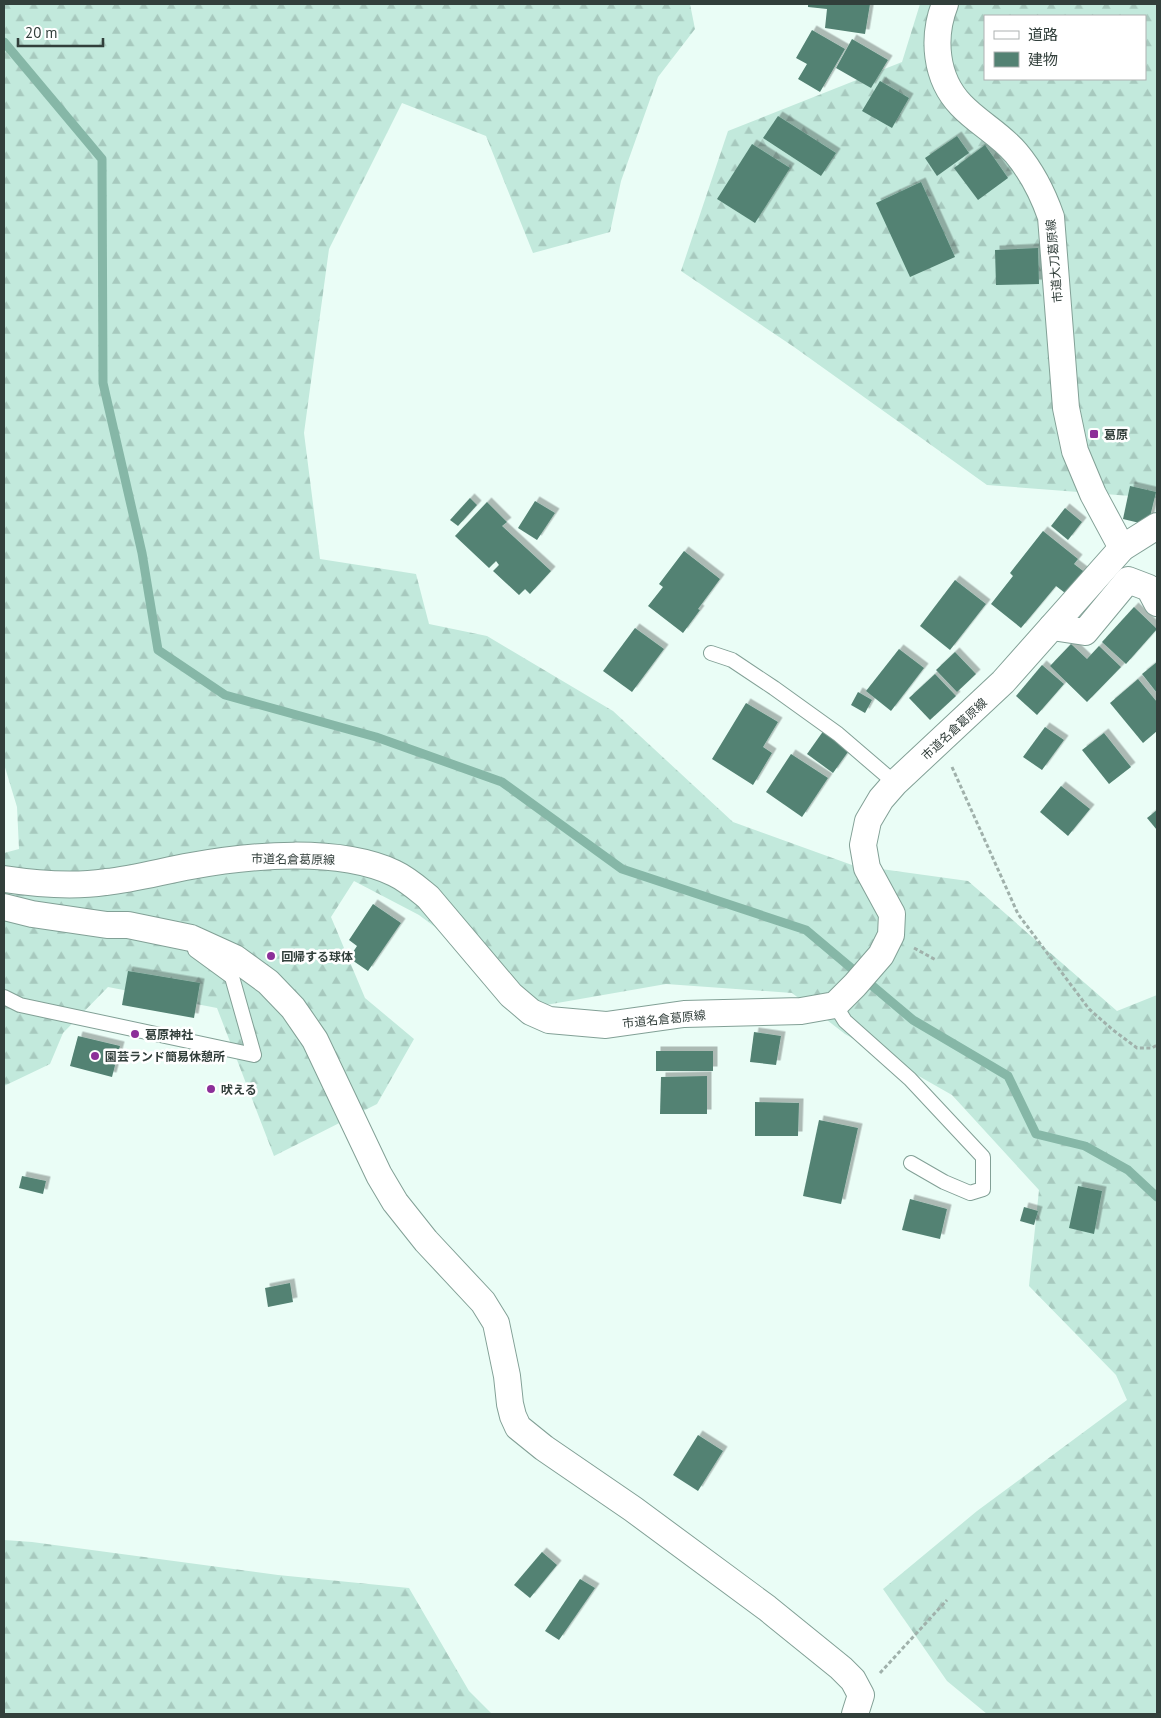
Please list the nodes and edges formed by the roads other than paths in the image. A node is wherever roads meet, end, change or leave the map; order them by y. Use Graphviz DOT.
graph roads {
  1 [pos="945,4"];
  2 [pos="1157,526"];
  3 [pos="1122,548"];
  4 [pos="1157,603"];
  5 [pos="1052,627"];
  6 [pos="711,653"];
  7 [pos="895,783"];
  8 [pos="4,879"];
  9 [pos="4,907"];
  10 [pos="172,934"];
  11 [pos="4,998"];
  12 [pos="835,1005"];
  13 [pos="911,1163"];
  14 [pos="858,1705"];
  1 -- 3 [label="street, 市道大刀葛原線"];
  2 -- 3 [label="street, 市道名倉葛原線"];
  3 -- 5 [label="street, 市道名倉葛原線"];
  4 -- 5 [label="street"];
  5 -- 7 [label="street, 市道名倉葛原線"];
  6 -- 7 [label="lane"];
  7 -- 12 [label="street, 市道名倉葛原線"];
  8 -- 12 [label="street, 市道名倉葛原線"];
  9 -- 10 [label="street"];
  10 -- 11 [label="lane"];
  10 -- 14 [label="street"];
  12 -- 13 [label="lane"];
}
